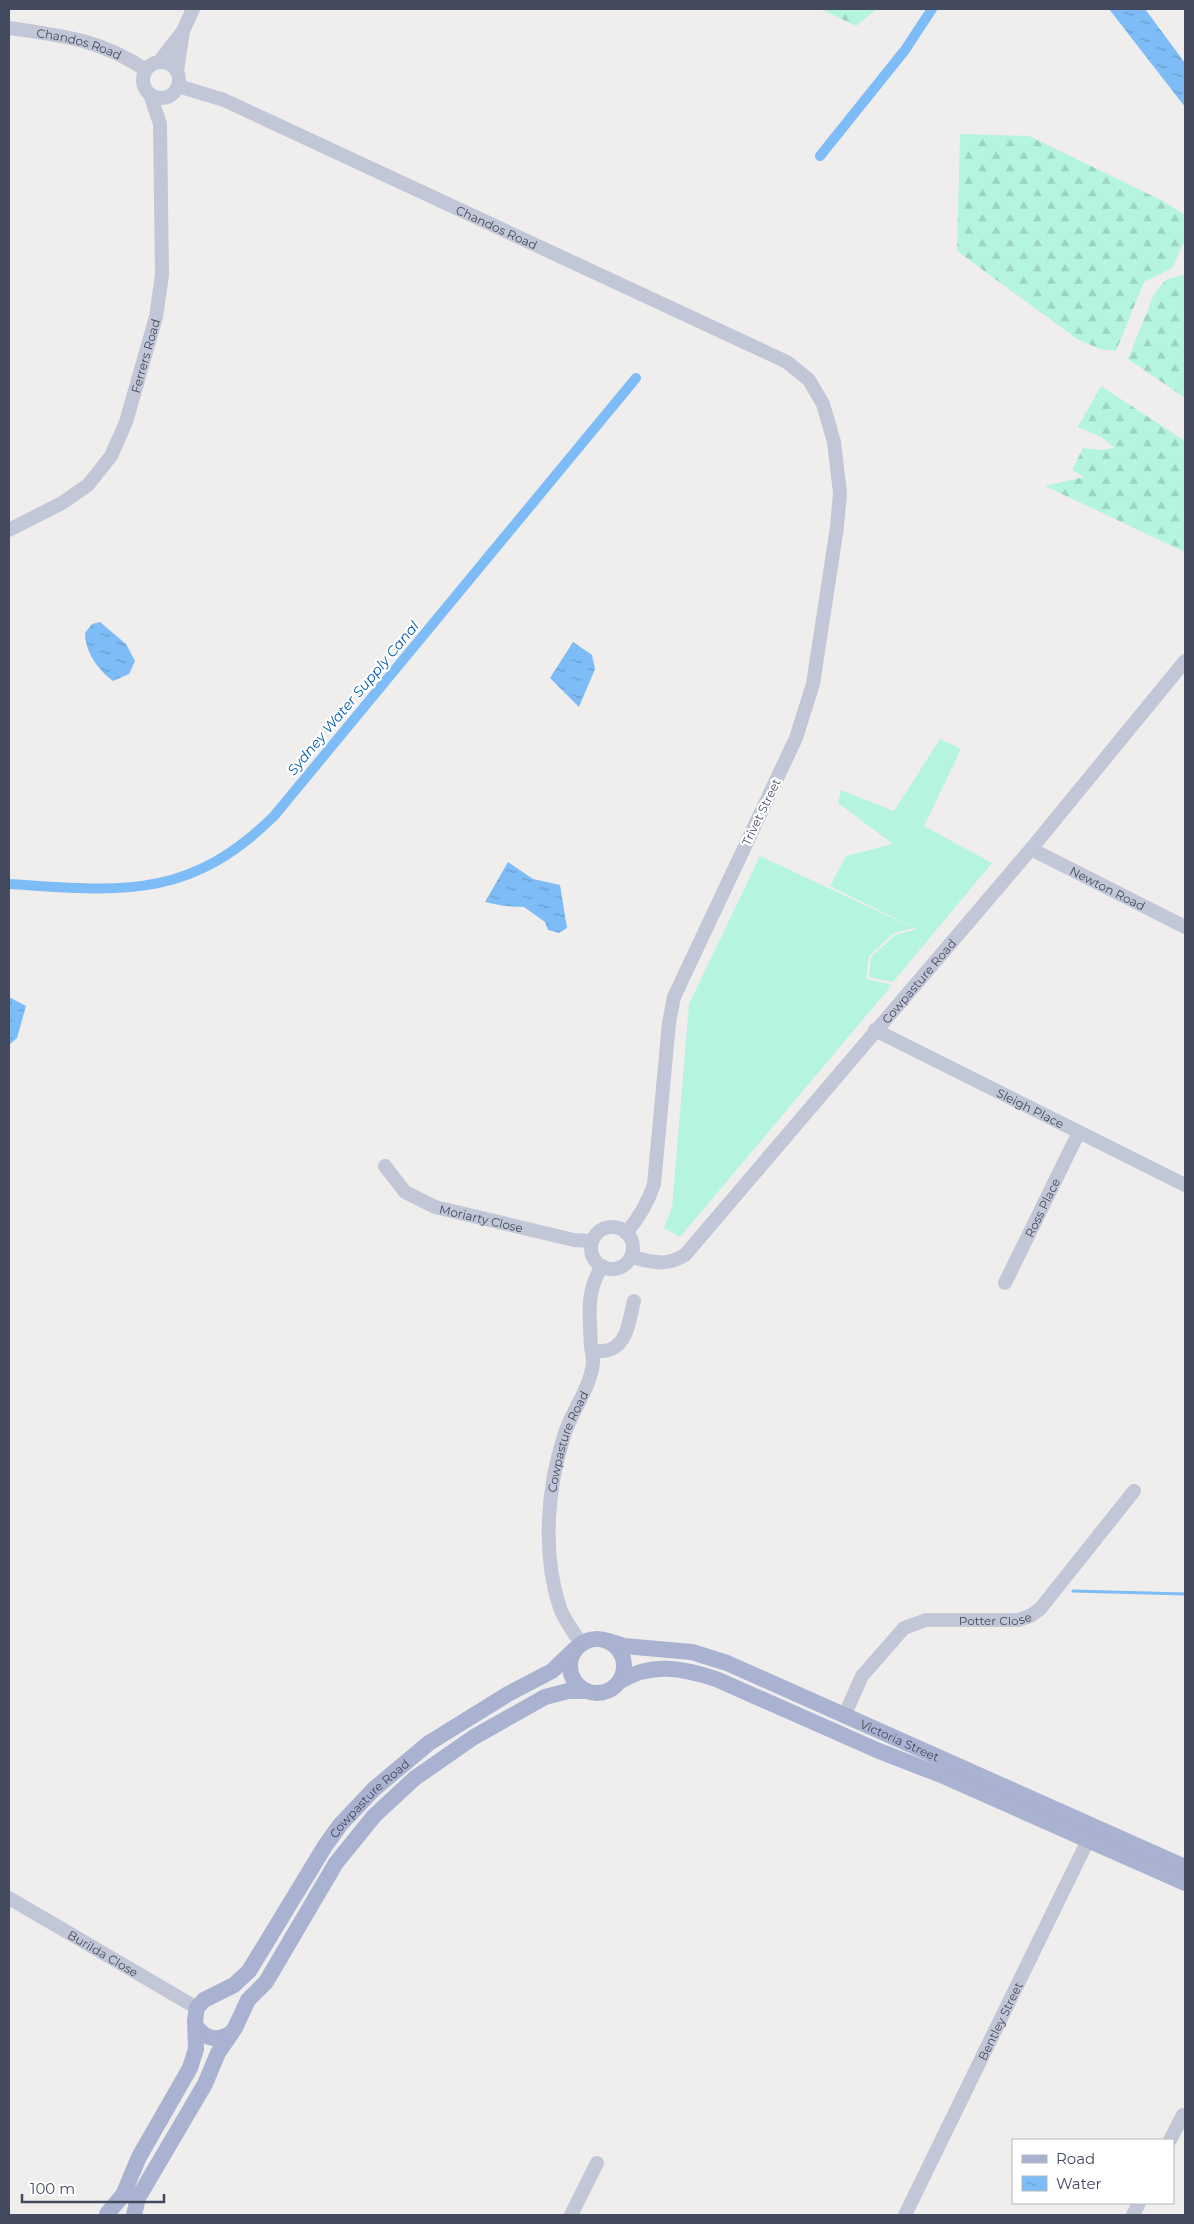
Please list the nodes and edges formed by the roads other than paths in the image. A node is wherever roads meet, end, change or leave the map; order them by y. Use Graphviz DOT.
graph roads {
  1 [pos="193,9"];
  2 [pos="9,28"];
  3 [pos="183,31"];
  4 [pos="159,62"];
  5 [pos="146,70"];
  6 [pos="177,71"];
  7 [pos="174,91"];
  8 [pos="150,94"];
  9 [pos="160,124"];
  10 [pos="809,380"];
  11 [pos="9,530"];
  12 [pos="1185,661"];
  13 [pos="1030,849"];
  14 [pos="1185,927"];
  15 [pos="875,1030"];
  16 [pos="1079,1132"];
  17 [pos="385,1166"];
  18 [pos="1185,1184"];
  19 [pos="626,1232"];
  20 [pos="592,1241"];
  21 [pos="631,1257"];
  22 [pos="602,1266"];
  23 [pos="1005,1283"];
  24 [pos="634,1301"];
  25 [pos="592,1352"];
  26 [pos="1134,1491"];
  27 [pos="608,1641"];
  28 [pos="578,1646"];
  29 [pos="620,1681"];
  30 [pos="586,1691"];
  31 [pos="845,1714"];
  32 [pos="1092,1834"];
  33 [pos="1185,1867"];
  34 [pos="1185,1883"];
  35 [pos="9,1898"];
  36 [pos="213,1996"];
  37 [pos="197,2008"];
  38 [pos="196,2026"];
  39 [pos="234,2027"];
  40 [pos="1183,2115"];
  41 [pos="1171,2139"];
  42 [pos="597,2163"];
  43 [pos="111,2215"];
  44 [pos="134,2215"];
  45 [pos="571,2215"];
  46 [pos="905,2215"];
  1 -- 3 [label="street"];
  2 -- 5 [label="street, Chandos Road"];
  3 -- 4 [label="street"];
  3 -- 6 [label="street"];
  4 -- 5 [label="street"];
  4 -- 6 [label="street"];
  5 -- 8 [label="street"];
  6 -- 7 [label="street"];
  7 -- 8 [label="street"];
  7 -- 9 [label="street, Ferrers Road"];
  7 -- 10 [label="street, Chandos Road"];
  8 -- 9 [label="street, Ferrers Road"];
  9 -- 11 [label="street, Ferrers Road"];
  10 -- 19 [label="street, Trivet Street"];
  12 -- 13 [label="street, Cowpasture Road"];
  13 -- 14 [label="street, Newton Road"];
  13 -- 15 [label="street, Cowpasture Road"];
  15 -- 16 [label="street, Sleigh Place"];
  15 -- 21 [label="street, Cowpasture Road"];
  16 -- 18 [label="street, Sleigh Place"];
  16 -- 23 [label="street, Ross Place"];
  17 -- 20 [label="street, Moriarty Close"];
  19 -- 20 [label="street"];
  19 -- 21 [label="street"];
  20 -- 22 [label="street"];
  21 -- 22 [label="street"];
  22 -- 25 [label="street, Cowpasture Road"];
  24 -- 25 [label="street"];
  25 -- 28 [label="street, Cowpasture Road"];
  26 -- 31 [label="street, Potter Close"];
  27 -- 28 [label="main road"];
  27 -- 29 [label="main road"];
  27 -- 31 [label="main road, Victoria Street"];
  28 -- 30 [label="main road"];
  28 -- 36 [label="main road, Cowpasture Road"];
  29 -- 30 [label="main road"];
  29 -- 32 [label="main road, Victoria Street"];
  30 -- 39 [label="main road, Cowpasture Road"];
  31 -- 32 [label="main road, Victoria Street"];
  32 -- 33 [label="main road, Victoria Street"];
  32 -- 34 [label="main road, Victoria Street"];
  32 -- 46 [label="street, Bentley Street"];
  35 -- 37 [label="street, Burilda Close"];
  36 -- 37 [label="main road, Cowpasture Road"];
  36 -- 39 [label="main road"];
  37 -- 38 [label="main road"];
  38 -- 39 [label="main road"];
  38 -- 43 [label="main road"];
  39 -- 44 [label="main road, Cowpasture Road"];
  40 -- 41 [label="street"];
  42 -- 45 [label="street"];
}
